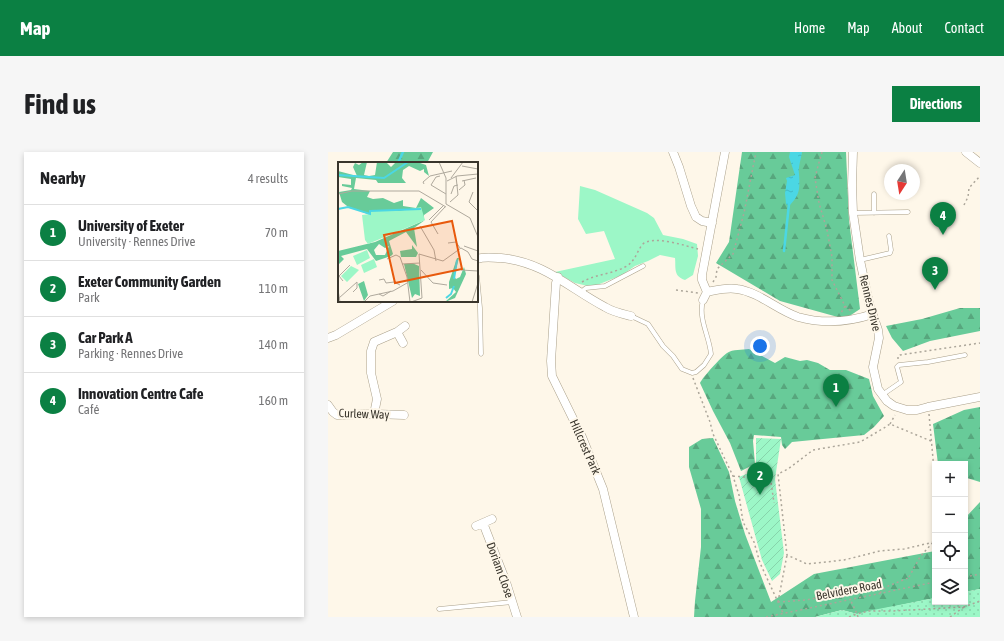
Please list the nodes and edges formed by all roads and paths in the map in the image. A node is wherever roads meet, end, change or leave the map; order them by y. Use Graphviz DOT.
graph roads {
  1 [pos="672,152"];
  2 [pos="725,152"];
  3 [pos="756,152"];
  4 [pos="822,152"];
  5 [pos="853,152"];
  6 [pos="966,152"];
  7 [pos="980,163"];
  8 [pos="980,176"];
  9 [pos="874,194"];
  10 [pos="964,205"];
  11 [pos="908,212"];
  12 [pos="853,213"];
  13 [pos="874,213"];
  14 [pos="712,223"];
  15 [pos="889,236"];
  16 [pos="706,251"];
  17 [pos="478,259"];
  18 [pos="860,260"];
  19 [pos="643,266"];
  20 [pos="558,277"];
  21 [pos="478,287"];
  22 [pos="578,290"];
  23 [pos="676,290"];
  24 [pos="706,294"];
  25 [pos="391,302"];
  26 [pos="873,314"];
  27 [pos="631,316"];
  28 [pos="839,321"];
  29 [pos="406,326"];
  30 [pos="397,332"];
  31 [pos="332,337"];
  32 [pos="403,343"];
  33 [pos="980,343"];
  34 [pos="481,354"];
  35 [pos="965,355"];
  36 [pos="898,365"];
  37 [pos="692,373"];
  38 [pos="882,395"];
  39 [pos="980,397"];
  40 [pos="328,405"];
  41 [pos="928,407"];
  42 [pos="900,409"];
  43 [pos="374,414"];
  44 [pos="404,415"];
  45 [pos="890,424"];
  46 [pos="931,441"];
  47 [pos="933,461"];
  48 [pos="732,476"];
  49 [pos="774,503"];
  50 [pos="492,520"];
  51 [pos="932,542"];
  52 [pos="932,544"];
  53 [pos="786,555"];
  54 [pos="980,574"];
  55 [pos="968,576"];
  56 [pos="932,583"];
  57 [pos="880,593"];
  58 [pos="850,599"];
  59 [pos="846,600"];
  60 [pos="980,601"];
  61 [pos="512,602"];
  62 [pos="778,602"];
  63 [pos="964,607"];
  64 [pos="439,609"];
  65 [pos="783,613"];
  66 [pos="858,616"];
  67 [pos="517,617"];
  68 [pos="634,617"];
  69 [pos="766,617"];
  70 [pos="849,617"];
  71 [pos="950,617"];
  1 -- 14 [label="street"];
  2 -- 14 [label="street"];
  3 -- 24 [label="path"];
  4 -- 28 [label="path"];
  5 -- 12 [label="street, Rennes Drive"];
  6 -- 7 [label="street"];
  8 -- 10 [label="path"];
  9 -- 13 [label="lane"];
  11 -- 13 [label="lane"];
  12 -- 13 [label="lane"];
  12 -- 18 [label="street, Rennes Drive"];
  14 -- 16 [label="street"];
  15 -- 18 [label="lane"];
  16 -- 22 [label="path"];
  16 -- 24 [label="street"];
  17 -- 20 [label="street"];
  18 -- 26 [label="street, Rennes Drive"];
  19 -- 22 [label="lane"];
  20 -- 22 [label="street"];
  20 -- 68 [label="street, Hillcrest Park"];
  21 -- 34 [label="lane"];
  22 -- 27 [label="street"];
  23 -- 24 [label="path"];
  24 -- 28 [label="street"];
  24 -- 37 [label="lane"];
  25 -- 31 [label="street"];
  26 -- 28 [label="street"];
  26 -- 38 [label="street, Rennes Drive"];
  27 -- 37 [label="lane"];
  29 -- 30 [label="street"];
  30 -- 32 [label="street"];
  30 -- 43 [label="street"];
  33 -- 36 [label="path"];
  35 -- 36 [label="lane"];
  36 -- 38 [label="lane"];
  37 -- 48 [label="path"];
  38 -- 42 [label="street, Rennes Drive"];
  39 -- 41 [label="street"];
  40 -- 43 [label="street, Curlew Way"];
  41 -- 42 [label="street"];
  41 -- 46 [label="path"];
  42 -- 45 [label="path"];
  43 -- 44 [label="street, Curlew Way"];
  45 -- 46 [label="path"];
  45 -- 53 [label="path"];
  46 -- 47 [label="path"];
  48 -- 49 [label="path"];
  48 -- 62 [label="path"];
  50 -- 61 [label="street, Doriam Close"];
  51 -- 53 [label="path"];
  52 -- 57 [label="path"];
  53 -- 62 [label="path"];
  54 -- 55 [label="path"];
  56 -- 57 [label="path, Belvidere Road"];
  57 -- 58 [label="path, Belvidere Road"];
  58 -- 59 [label="path, Belvidere Road"];
  58 -- 66 [label="path"];
  59 -- 62 [label="path"];
  59 -- 65 [label="path, Belvidere Road"];
  60 -- 63 [label="path"];
  61 -- 64 [label="lane"];
  61 -- 67 [label="street, Doriam Close"];
  62 -- 65 [label="path"];
  63 -- 66 [label="path"];
  63 -- 71 [label="path"];
  65 -- 69 [label="path, Belvidere Road"];
  66 -- 70 [label="path"];
}
